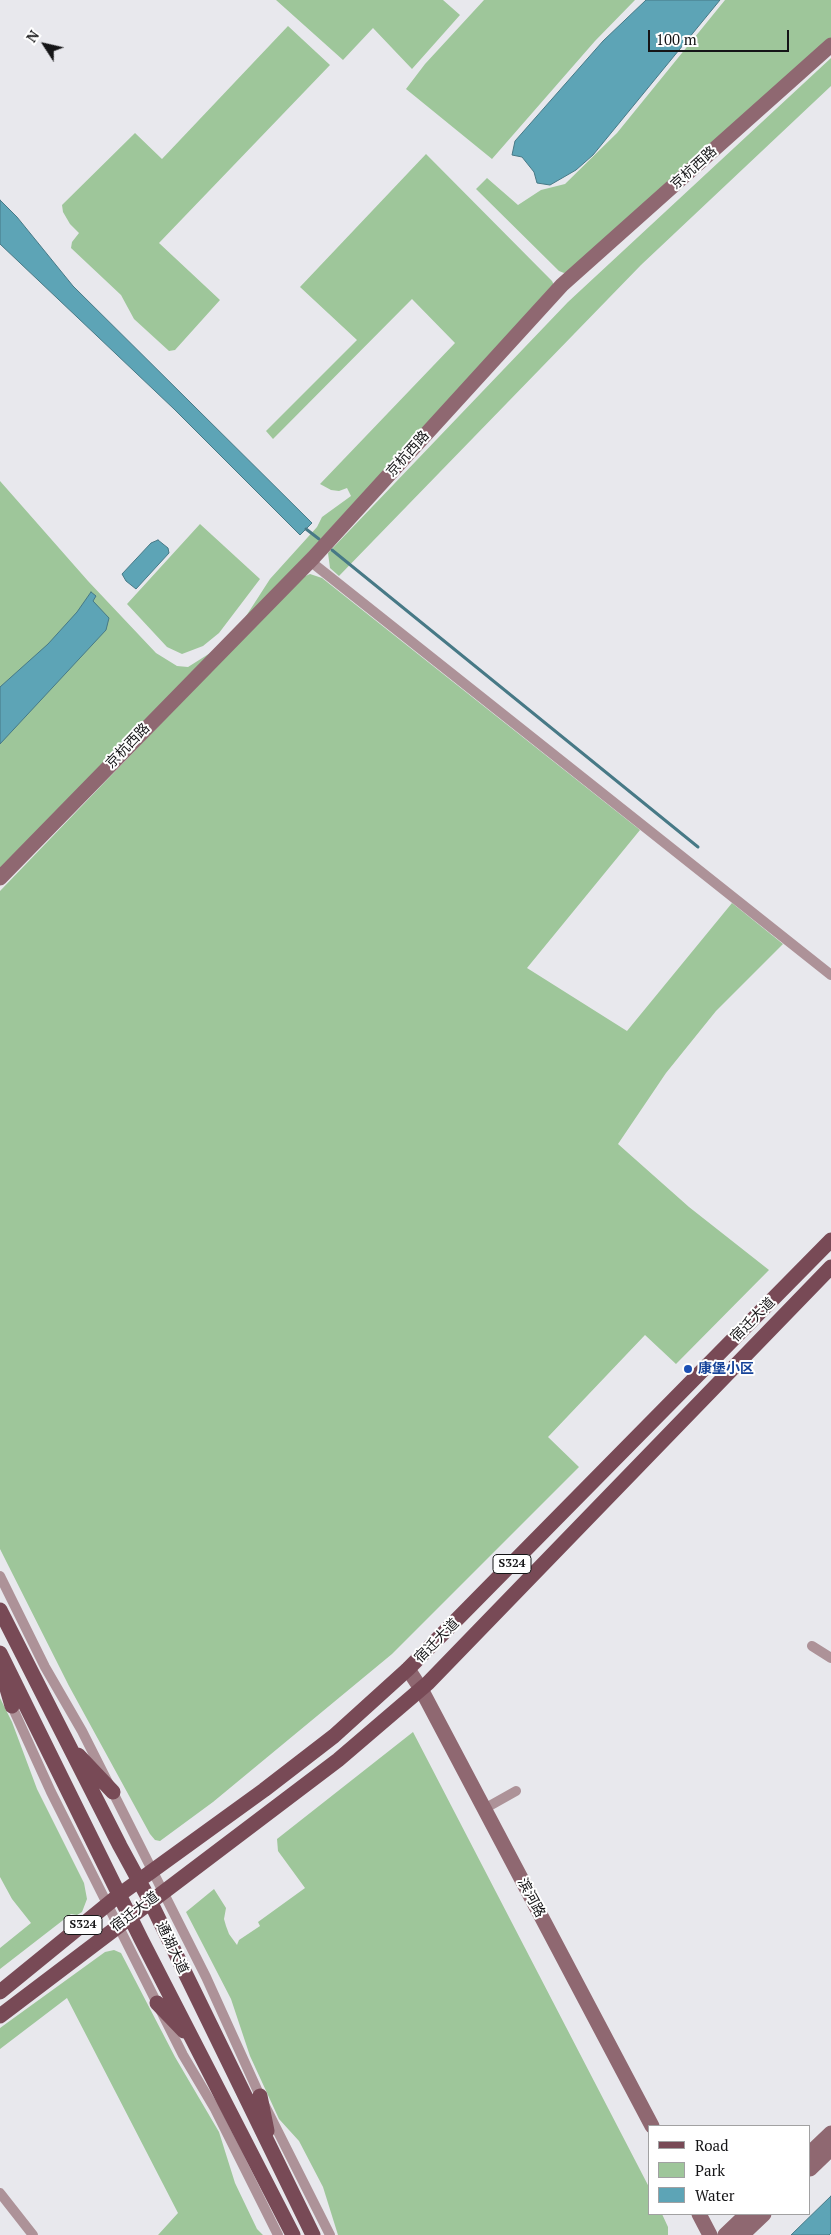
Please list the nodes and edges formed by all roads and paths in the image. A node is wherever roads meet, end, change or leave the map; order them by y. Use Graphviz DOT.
graph roads {
  1 [pos="831,45"];
  2 [pos="310,561"];
  3 [pos="0,878"];
  4 [pos="831,974"];
  5 [pos="831,1240"];
  6 [pos="831,1267"];
  7 [pos="0,1576"];
  8 [pos="0,1610"];
  9 [pos="812,1646"];
  10 [pos="0,1653"];
  11 [pos="831,1658"];
  12 [pos="0,1659"];
  13 [pos="408,1669"];
  14 [pos="0,1680"];
  15 [pos="421,1689"];
  16 [pos="12,1706"];
  17 [pos="70,1748"];
  18 [pos="516,1791"];
  19 [pos="113,1792"];
  20 [pos="484,1809"];
  21 [pos="105,1816"];
  22 [pos="86,1826"];
  23 [pos="152,1871"];
  24 [pos="139,1880"];
  25 [pos="163,1891"];
  26 [pos="114,1900"];
  27 [pos="150,1900"];
  28 [pos="124,1920"];
  29 [pos="186,1976"];
  30 [pos="164,1984"];
  31 [pos="0,1992"];
  32 [pos="158,2003"];
  33 [pos="0,2016"];
  34 [pos="194,2041"];
  35 [pos="260,2096"];
  36 [pos="651,2125"];
  37 [pos="831,2133"];
  38 [pos="831,2149"];
  39 [pos="270,2150"];
  40 [pos="811,2152"];
  41 [pos="811,2169"];
  42 [pos="0,2193"];
  43 [pos="700,2215"];
  44 [pos="746,2215"];
  45 [pos="763,2215"];
  46 [pos="33,2235"];
  47 [pos="278,2235"];
  48 [pos="294,2235"];
  49 [pos="313,2235"];
  50 [pos="330,2235"];
  51 [pos="710,2235"];
  52 [pos="725,2235"];
  53 [pos="742,2235"];
  1 -- 2 [label="main road, 京杭西路"];
  2 -- 3 [label="main road, 京杭西路"];
  2 -- 4 [label="street"];
  5 -- 13 [label="main road, 宿迁大道 / S324"];
  6 -- 15 [label="main road, 宿迁大道 / S324"];
  7 -- 19 [label="street"];
  8 -- 17 [label="main road, 通湖大道"];
  9 -- 11 [label="street"];
  10 -- 22 [label="main road, 通湖大道"];
  12 -- 16 [label="main road"];
  13 -- 15 [label="main road, 滨河路"];
  13 -- 23 [label="main road, 宿迁大道 / S324"];
  14 -- 16 [label="street"];
  15 -- 20 [label="main road, 滨河路"];
  15 -- 25 [label="main road, 宿迁大道 / S324"];
  16 -- 26 [label="street"];
  17 -- 19 [label="main road"];
  17 -- 21 [label="main road, 通湖大道"];
  18 -- 20 [label="street"];
  19 -- 23 [label="street"];
  20 -- 36 [label="main road, 滨河路"];
  21 -- 22 [label="main road"];
  21 -- 24 [label="main road, 通湖大道"];
  22 -- 26 [label="main road, 通湖大道"];
  23 -- 24 [label="main road, 宿迁大道 / S324"];
  23 -- 25 [label="street"];
  24 -- 26 [label="main road, 宿迁大道 / S324"];
  24 -- 27 [label="main road, 通湖大道"];
  25 -- 27 [label="main road, 宿迁大道 / S324"];
  25 -- 35 [label="street"];
  26 -- 28 [label="main road, 通湖大道"];
  26 -- 31 [label="main road, 宿迁大道 / S324"];
  27 -- 28 [label="main road, 宿迁大道 / S324"];
  27 -- 29 [label="main road, 通湖大道"];
  28 -- 30 [label="main road, 通湖大道"];
  28 -- 32 [label="street"];
  28 -- 33 [label="main road, 宿迁大道 / S324"];
  29 -- 30 [label="main road"];
  29 -- 39 [label="main road, 通湖大道"];
  30 -- 34 [label="main road, 通湖大道"];
  32 -- 34 [label="main road"];
  32 -- 47 [label="street"];
  34 -- 48 [label="main road, 通湖大道"];
  35 -- 39 [label="main road"];
  35 -- 50 [label="street"];
  37 -- 40 [label="main road"];
  38 -- 41 [label="main road"];
  39 -- 49 [label="main road, 通湖大道"];
  42 -- 46 [label="street"];
  43 -- 51 [label="main road"];
  44 -- 52 [label="main road"];
  45 -- 53 [label="main road"];
}
